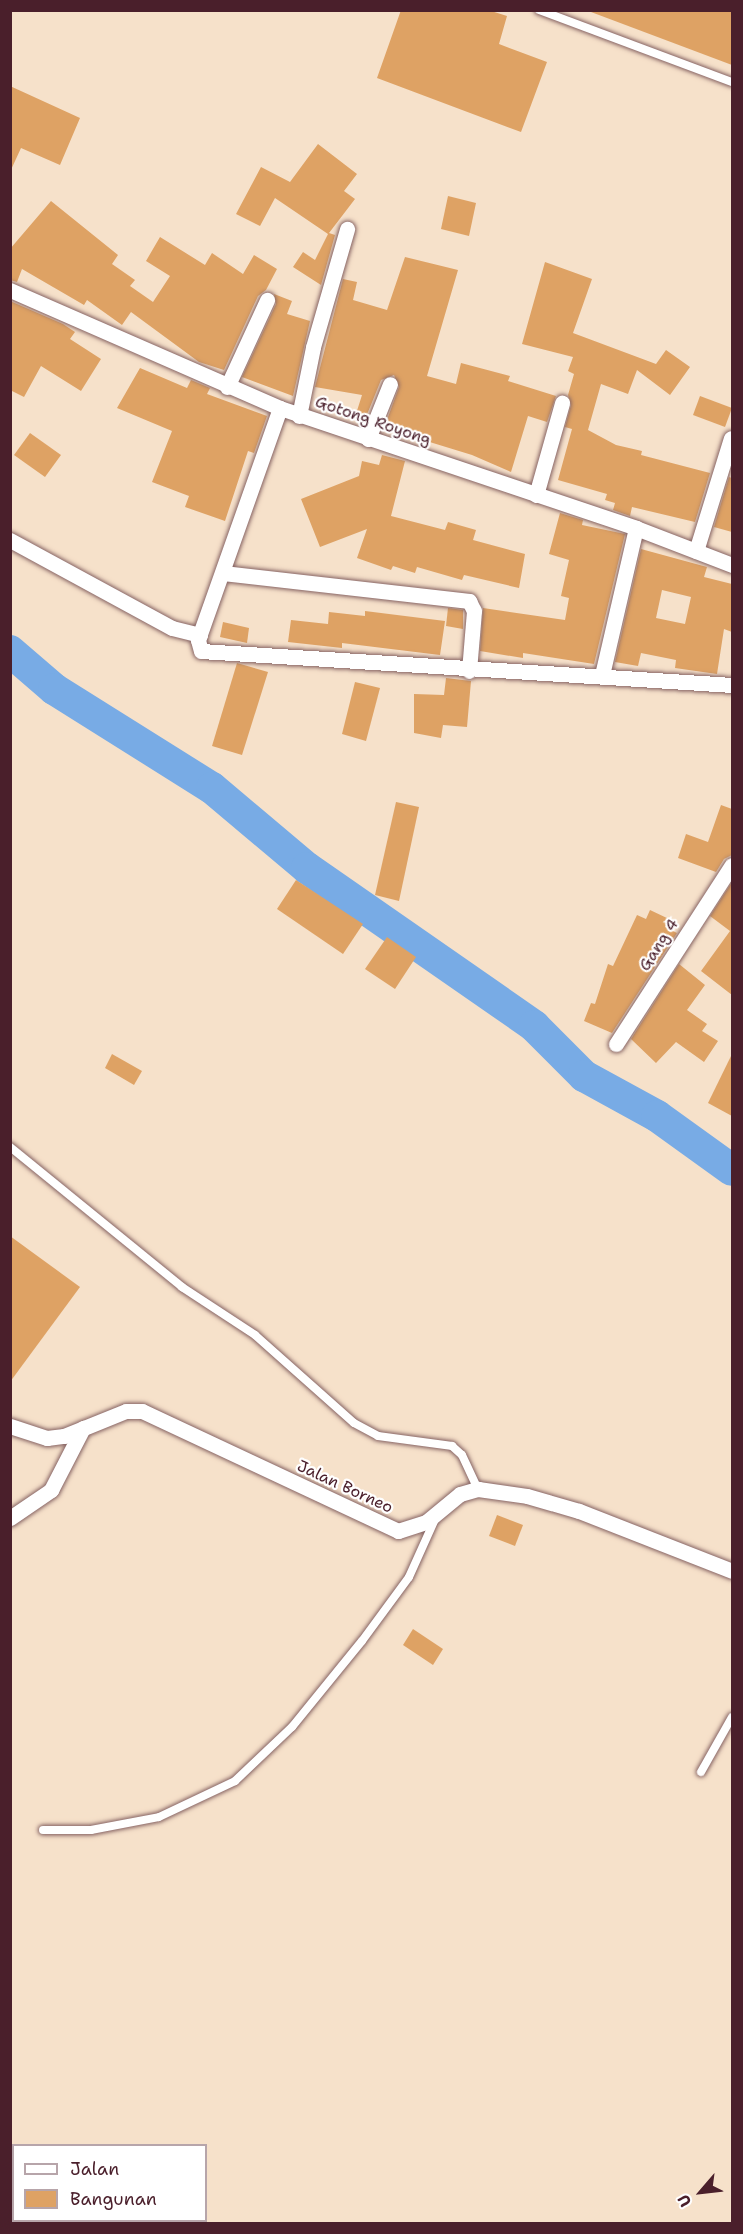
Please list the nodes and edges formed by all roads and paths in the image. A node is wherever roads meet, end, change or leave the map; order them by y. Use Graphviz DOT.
graph roads {
  1 [pos="539,10"];
  2 [pos="732,82"];
  3 [pos="347,229"];
  4 [pos="10,290"];
  5 [pos="267,300"];
  6 [pos="390,384"];
  7 [pos="227,387"];
  8 [pos="562,403"];
  9 [pos="280,408"];
  10 [pos="299,416"];
  11 [pos="731,438"];
  12 [pos="369,439"];
  13 [pos="536,495"];
  14 [pos="636,528"];
  15 [pos="10,540"];
  16 [pos="696,551"];
  17 [pos="732,565"];
  18 [pos="224,573"];
  19 [pos="200,635"];
  20 [pos="469,671"];
  21 [pos="602,675"];
  22 [pos="732,685"];
  23 [pos="732,865"];
  24 [pos="616,1044"];
  25 [pos="10,1147"];
  26 [pos="10,1426"];
  27 [pos="83,1428"];
  28 [pos="478,1489"];
  29 [pos="437,1513"];
  30 [pos="10,1518"];
  31 [pos="732,1571"];
  32 [pos="732,1717"];
  33 [pos="701,1772"];
  34 [pos="43,1830"];
  1 -- 2 [label="lane"];
  3 -- 10 [label="street"];
  4 -- 7 [label="street, Gotong Royong"];
  5 -- 7 [label="street"];
  6 -- 12 [label="street"];
  7 -- 9 [label="street, Gotong Royong"];
  8 -- 13 [label="street"];
  9 -- 10 [label="street, Gotong Royong"];
  9 -- 18 [label="street"];
  10 -- 12 [label="street, Gotong Royong"];
  11 -- 16 [label="street"];
  12 -- 13 [label="street, Gotong Royong"];
  13 -- 14 [label="street, Gotong Royong"];
  14 -- 16 [label="street, Gotong Royong"];
  14 -- 21 [label="street"];
  15 -- 19 [label="street"];
  16 -- 17 [label="street, Gotong Royong"];
  18 -- 19 [label="street"];
  18 -- 20 [label="street"];
  19 -- 20 [label="street"];
  20 -- 21 [label="street"];
  21 -- 22 [label="street"];
  23 -- 24 [label="street, Gang 4"];
  25 -- 28 [label="lane"];
  26 -- 27 [label="street, Jalan Borneo"];
  27 -- 29 [label="street, Jalan Borneo"];
  27 -- 30 [label="street"];
  28 -- 29 [label="street, Jalan Borneo"];
  28 -- 31 [label="street"];
  29 -- 34 [label="lane"];
  32 -- 33 [label="lane"];
}
